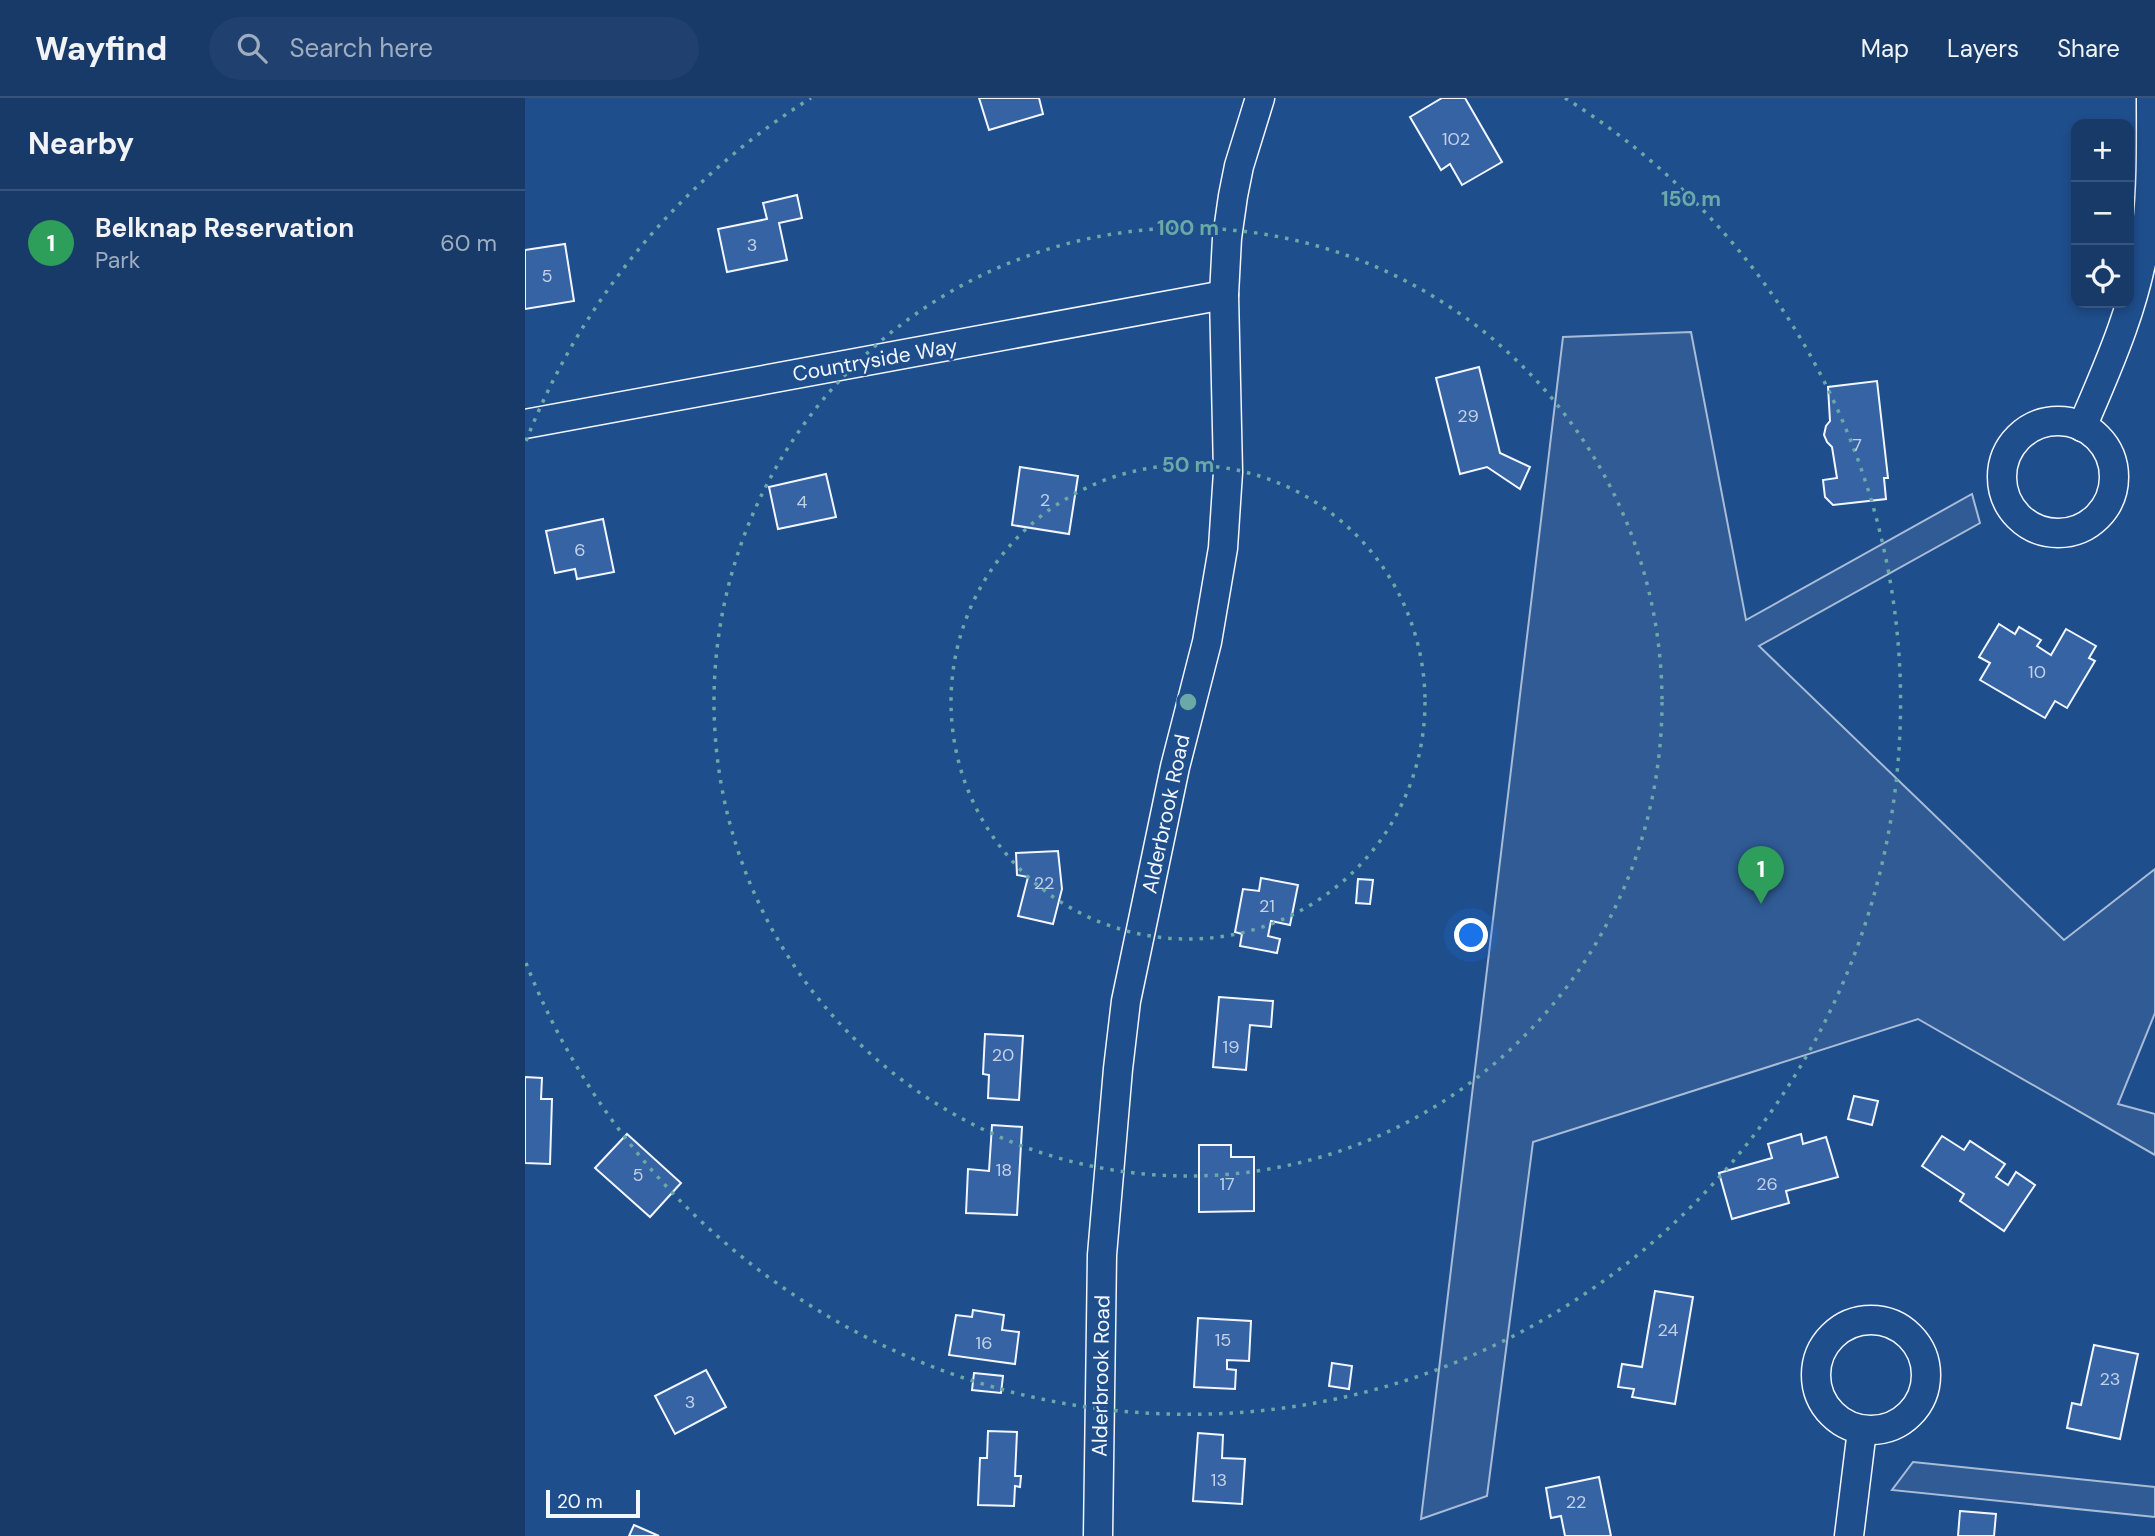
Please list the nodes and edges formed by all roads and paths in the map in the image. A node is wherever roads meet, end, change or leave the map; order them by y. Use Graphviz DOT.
graph roads {
  1 [pos="1260,98"];
  2 [pos="2151,98"];
  3 [pos="1224,295"];
  4 [pos="525,424"];
  5 [pos="2082,426"];
  6 [pos="1862,1430"];
  7 [pos="1098,1536"];
  8 [pos="1849,1536"];
  1 -- 3 [label="street, Alderbrook Road"];
  2 -- 5 [label="street"];
  3 -- 4 [label="street, Countryside Way"];
  3 -- 7 [label="street, Alderbrook Road"];
  6 -- 8 [label="street"];
}
